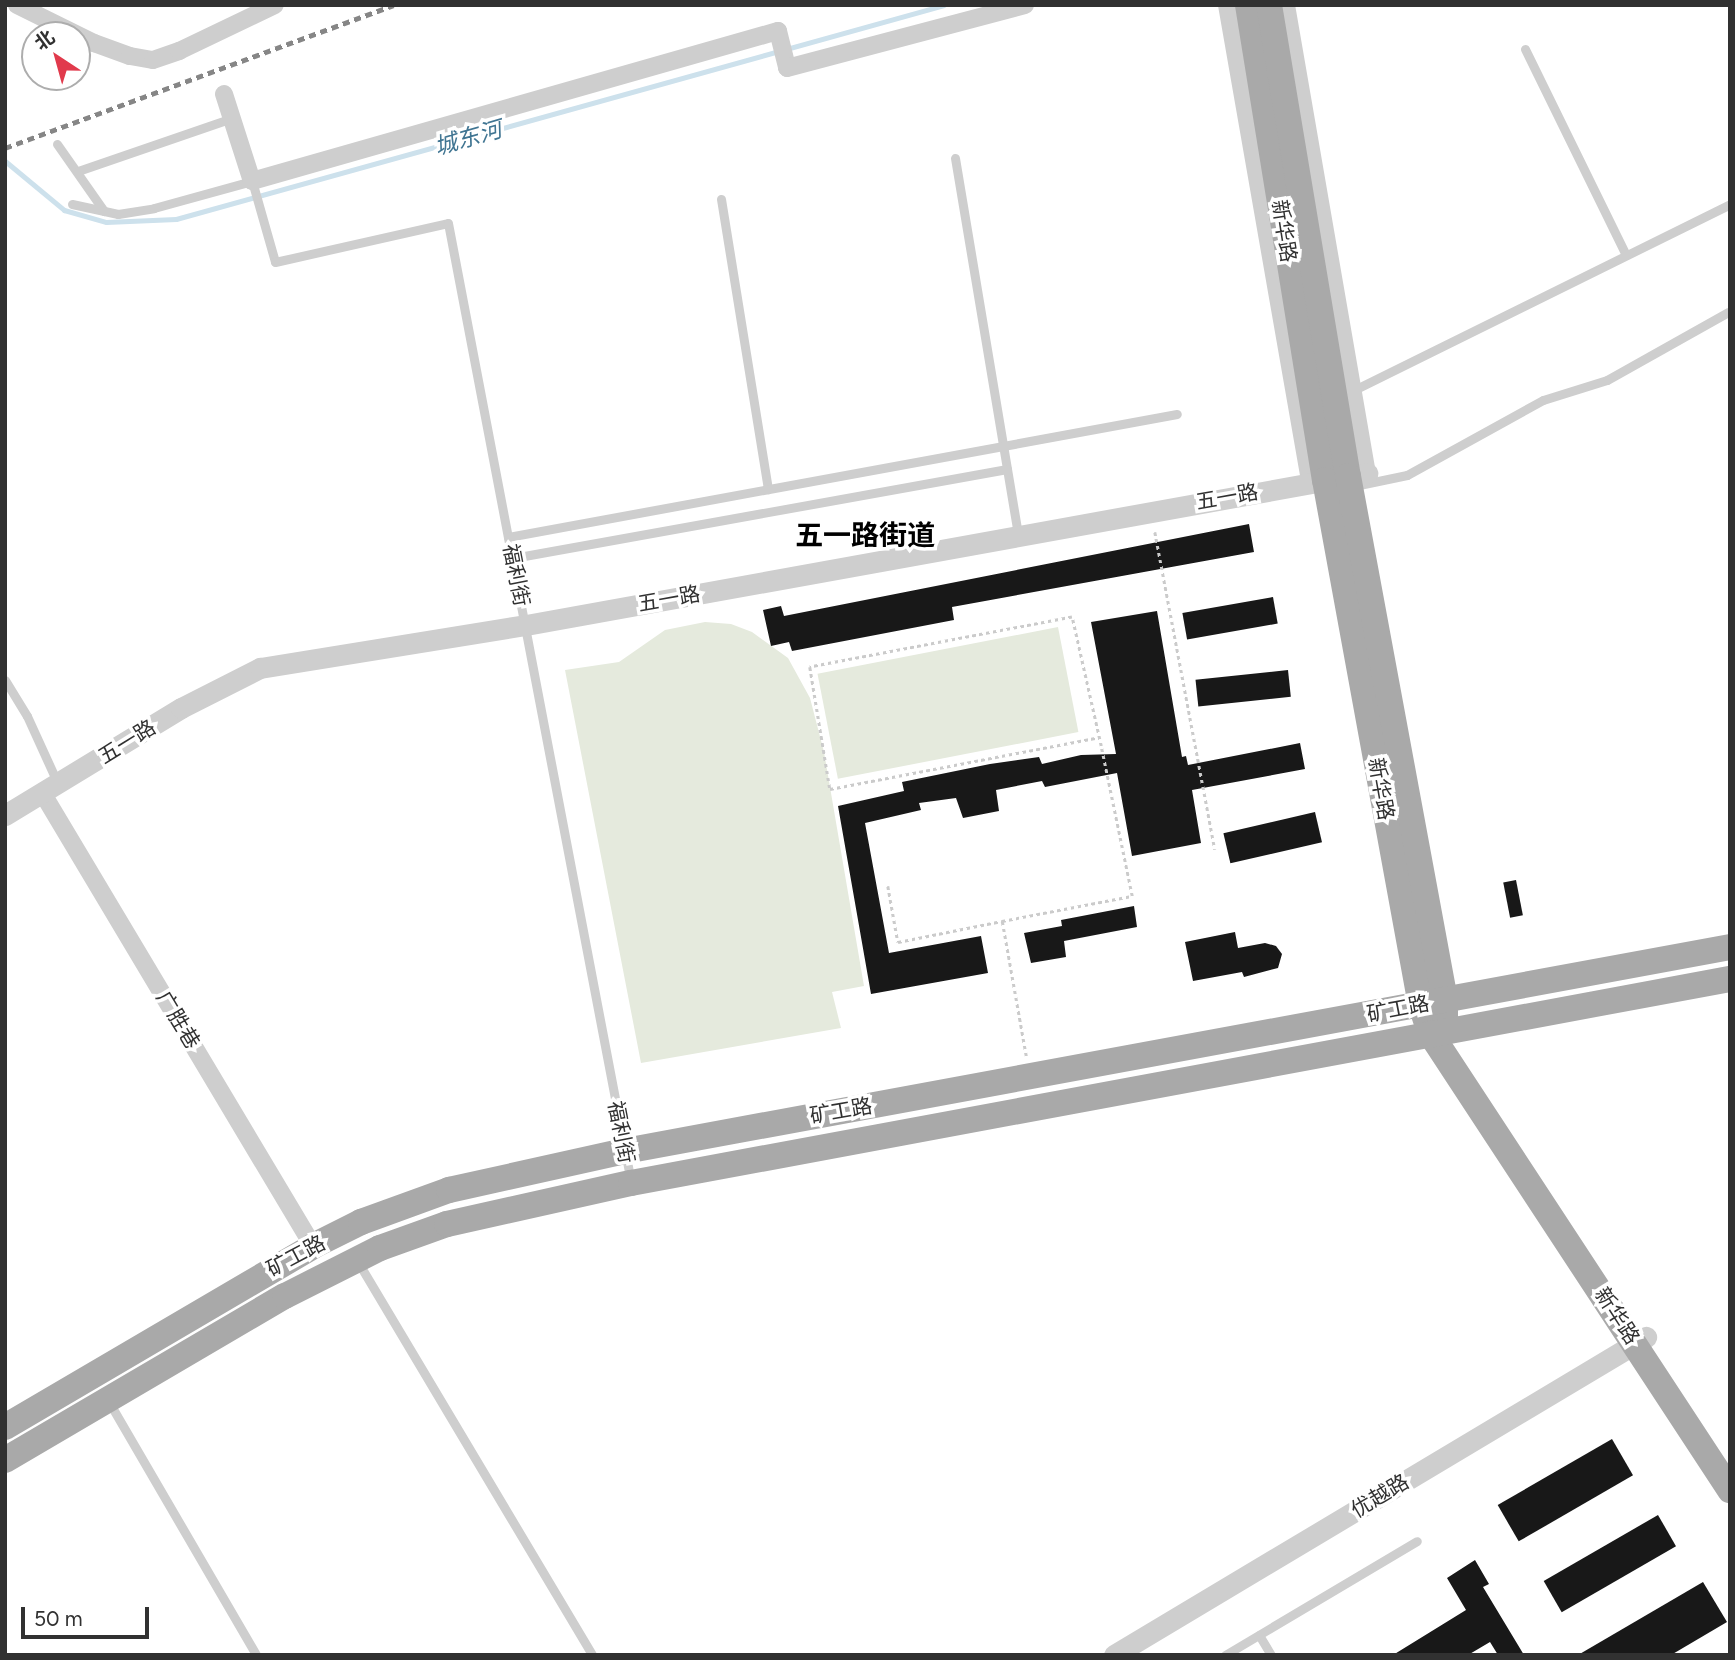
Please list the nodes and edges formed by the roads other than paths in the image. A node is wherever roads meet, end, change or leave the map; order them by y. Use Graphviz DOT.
graph roads {
  1 [pos="17,5"];
  2 [pos="275,5"];
  3 [pos="1025,5"];
  4 [pos="1227,5"];
  5 [pos="1248,5"];
  6 [pos="1269,5"];
  7 [pos="1286,5"];
  8 [pos="1525,49"];
  9 [pos="224,94"];
  10 [pos="232,118"];
  11 [pos="57,144"];
  12 [pos="955,158"];
  13 [pos="78,171"];
  14 [pos="252,181"];
  15 [pos="721,199"];
  16 [pos="72,204"];
  17 [pos="1730,204"];
  18 [pos="104,211"];
  19 [pos="1625,253"];
  20 [pos="1728,312"];
  21 [pos="1354,390"];
  22 [pos="1177,414"];
  23 [pos="1003,448"];
  24 [pos="1007,469"];
  25 [pos="1340,480"];
  26 [pos="768,489"];
  27 [pos="1018,535"];
  28 [pos="508,537"];
  29 [pos="513,558"];
  30 [pos="526,625"];
  31 [pos="5,680"];
  32 [pos="50,789"];
  33 [pos="5,816"];
  34 [pos="1730,947"];
  35 [pos="1730,979"];
  36 [pos="1433,1003"];
  37 [pos="1438,1032"];
  38 [pos="625,1151"];
  39 [pos="631,1184"];
  40 [pos="313,1246"];
  41 [pos="356,1259"];
  42 [pos="1641,1341"];
  43 [pos="108,1400"];
  44 [pos="5,1427"];
  45 [pos="5,1460"];
  46 [pos="1730,1469"];
  47 [pos="1730,1490"];
  48 [pos="1417,1541"];
  49 [pos="1259,1635"];
  50 [pos="257,1655"];
  51 [pos="592,1655"];
  52 [pos="1114,1655"];
  53 [pos="1226,1655"];
  54 [pos="1271,1655"];
  1 -- 2 [label="street"];
  3 -- 14 [label="street"];
  4 -- 25 [label="street"];
  5 -- 25 [label="main road, 新华路"];
  6 -- 25 [label="main road, 新华路"];
  7 -- 21 [label="street"];
  8 -- 19 [label="lane"];
  9 -- 10 [label="street"];
  10 -- 13 [label="lane"];
  10 -- 14 [label="street"];
  11 -- 13 [label="lane"];
  12 -- 23 [label="lane"];
  13 -- 18 [label="lane"];
  14 -- 18 [label="lane"];
  14 -- 28 [label="lane, 福利街"];
  15 -- 26 [label="lane"];
  16 -- 18 [label="lane"];
  17 -- 19 [label="lane"];
  19 -- 21 [label="lane"];
  20 -- 25 [label="lane"];
  21 -- 25 [label="street"];
  22 -- 23 [label="lane"];
  23 -- 24 [label="lane"];
  23 -- 26 [label="lane"];
  24 -- 27 [label="lane"];
  24 -- 29 [label="lane"];
  25 -- 27 [label="street, 五一路"];
  25 -- 36 [label="main road, 新华路"];
  26 -- 28 [label="lane"];
  27 -- 30 [label="street, 五一路"];
  28 -- 29 [label="lane, 福利街"];
  29 -- 30 [label="lane, 福利街"];
  30 -- 32 [label="street, 五一路"];
  30 -- 38 [label="lane, 福利街"];
  31 -- 32 [label="lane"];
  32 -- 33 [label="street, 五一路"];
  32 -- 40 [label="street, 广胜巷"];
  34 -- 36 [label="main road, 矿工路"];
  35 -- 37 [label="main road, 矿工路"];
  36 -- 37 [label="main road, 新华路"];
  36 -- 38 [label="main road, 矿工路"];
  37 -- 39 [label="main road, 矿工路"];
  37 -- 42 [label="main road, 新华路"];
  38 -- 39 [label="lane, 福利街"];
  38 -- 40 [label="main road, 矿工路"];
  39 -- 41 [label="main road, 矿工路"];
  40 -- 44 [label="main road, 矿工路"];
  41 -- 43 [label="main road, 矿工路"];
  41 -- 51 [label="lane"];
  42 -- 46 [label="main road, 新华路"];
  42 -- 47 [label="main road, 新华路"];
  42 -- 52 [label="street, 优越路"];
  43 -- 45 [label="main road, 矿工路"];
  43 -- 50 [label="lane"];
  48 -- 49 [label="lane"];
  49 -- 53 [label="lane"];
  49 -- 54 [label="lane"];
}
